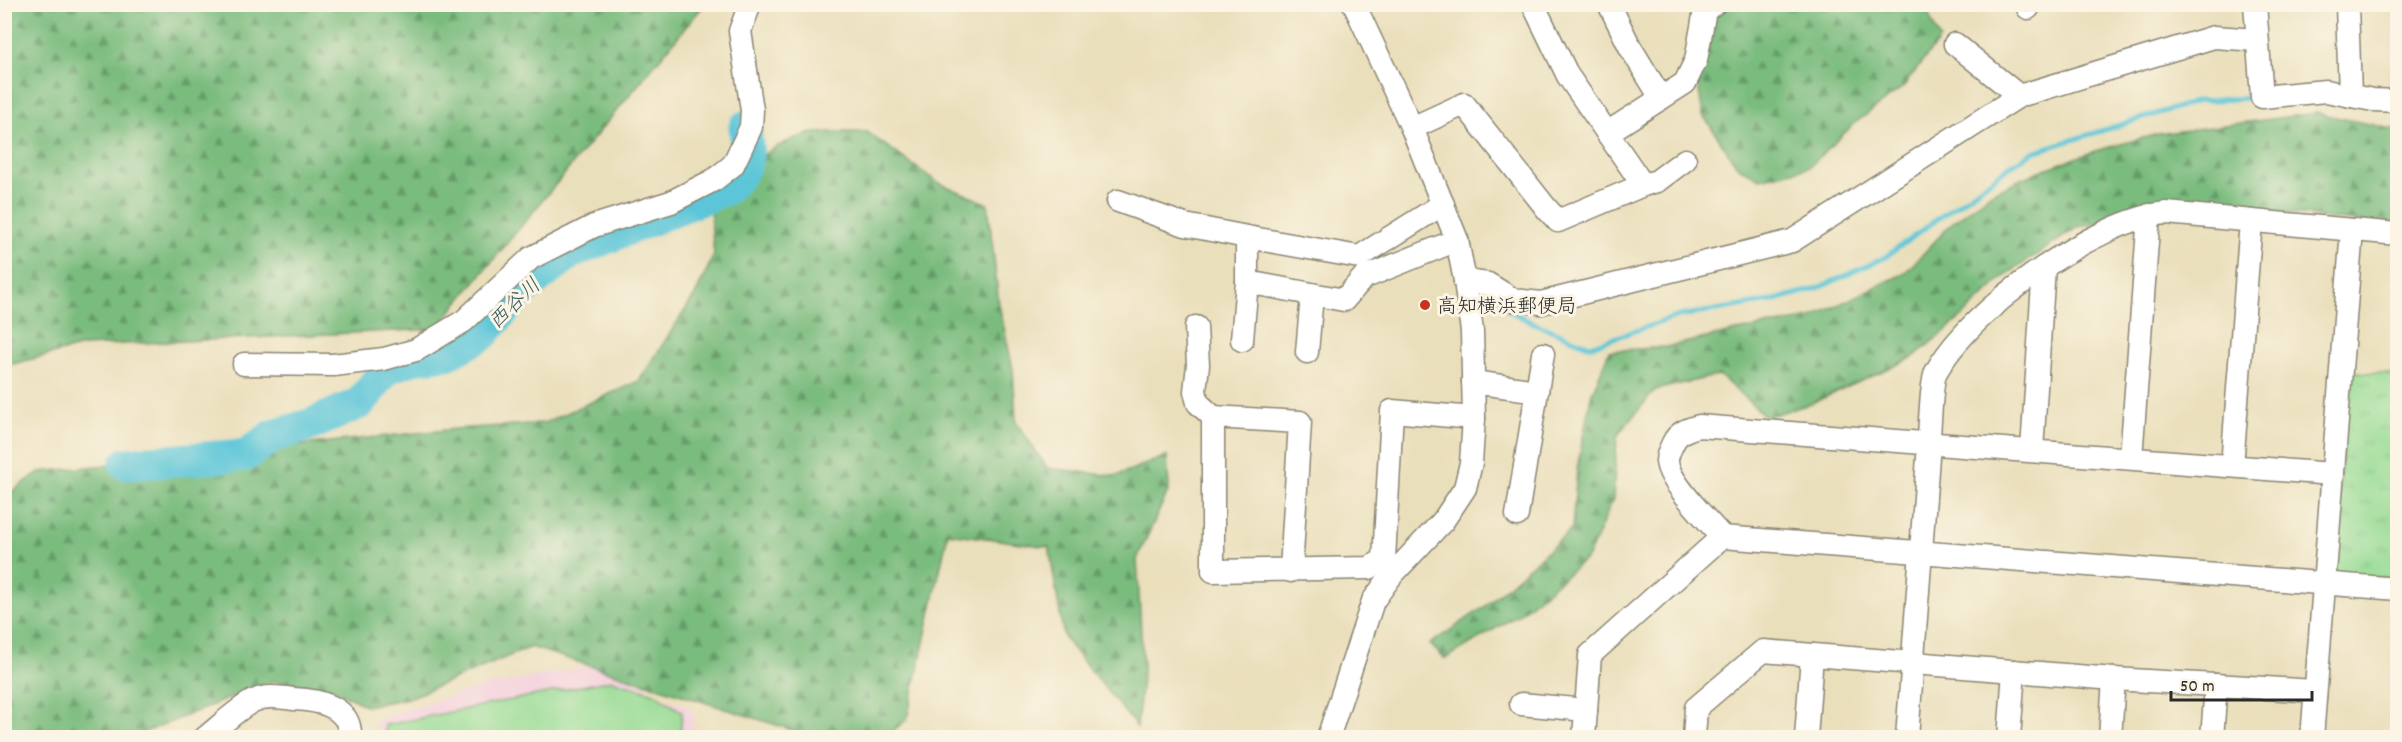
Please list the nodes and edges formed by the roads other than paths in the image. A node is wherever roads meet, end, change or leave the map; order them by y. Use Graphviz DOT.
graph roads {
  1 [pos="750,4"];
  2 [pos="1354,4"];
  3 [pos="1533,4"];
  4 [pos="1609,4"];
  5 [pos="1714,4"];
  6 [pos="2256,4"];
  7 [pos="2341,6"];
  8 [pos="2257,40"];
  9 [pos="1955,44"];
  10 [pos="2019,96"];
  11 [pos="2350,96"];
  12 [pos="1661,98"];
  13 [pos="2397,101"];
  14 [pos="1412,128"];
  15 [pos="1607,133"];
  16 [pos="1685,160"];
  17 [pos="1642,185"];
  18 [pos="1119,201"];
  19 [pos="1443,204"];
  20 [pos="2149,215"];
  21 [pos="2250,221"];
  22 [pos="2352,230"];
  23 [pos="2397,234"];
  24 [pos="1247,237"];
  25 [pos="1457,240"];
  26 [pos="2044,267"];
  27 [pos="1466,281"];
  28 [pos="1247,282"];
  29 [pos="1312,295"];
  30 [pos="1196,327"];
  31 [pos="1242,340"];
  32 [pos="1307,352"];
  33 [pos="1543,354"];
  34 [pos="244,364"];
  35 [pos="1473,382"];
  36 [pos="1537,391"];
  37 [pos="1213,417"];
  38 [pos="1474,418"];
  39 [pos="1929,442"];
  40 [pos="2032,450"];
  41 [pos="2131,458"];
  42 [pos="2232,466"];
  43 [pos="2333,474"];
  44 [pos="1517,515"];
  45 [pos="1722,537"];
  46 [pos="1921,554"];
  47 [pos="1388,568"];
  48 [pos="1291,571"];
  49 [pos="2324,583"];
  50 [pos="2397,589"];
  51 [pos="1812,655"];
  52 [pos="1912,663"];
  53 [pos="2014,671"];
  54 [pos="2114,679"];
  55 [pos="2216,685"];
  56 [pos="2315,691"];
  57 [pos="1521,704"];
  58 [pos="1586,710"];
  59 [pos="205,738"];
  60 [pos="350,738"];
  61 [pos="1328,738"];
  62 [pos="1584,738"];
  63 [pos="1694,738"];
  64 [pos="1806,738"];
  65 [pos="1907,738"];
  66 [pos="2008,738"];
  67 [pos="2110,738"];
  68 [pos="2212,738"];
  69 [pos="2312,738"];
  1 -- 34 [label="street"];
  2 -- 14 [label="street"];
  3 -- 15 [label="street"];
  4 -- 12 [label="street"];
  5 -- 12 [label="street"];
  6 -- 8 [label="street"];
  7 -- 11 [label="street"];
  8 -- 10 [label="street"];
  8 -- 11 [label="street"];
  9 -- 10 [label="street"];
  10 -- 27 [label="street"];
  11 -- 13 [label="street"];
  12 -- 15 [label="street"];
  14 -- 17 [label="street"];
  14 -- 19 [label="street"];
  15 -- 17 [label="street"];
  16 -- 17 [label="street"];
  18 -- 24 [label="street"];
  19 -- 24 [label="street"];
  19 -- 25 [label="street"];
  20 -- 21 [label="street"];
  20 -- 26 [label="street"];
  20 -- 41 [label="street"];
  21 -- 22 [label="street"];
  21 -- 42 [label="street"];
  22 -- 23 [label="street"];
  22 -- 43 [label="street"];
  24 -- 28 [label="street"];
  25 -- 27 [label="street"];
  25 -- 29 [label="street"];
  26 -- 39 [label="street"];
  26 -- 40 [label="street"];
  27 -- 35 [label="street"];
  28 -- 29 [label="street"];
  28 -- 31 [label="street"];
  29 -- 32 [label="street"];
  30 -- 37 [label="street"];
  33 -- 36 [label="street"];
  35 -- 36 [label="street"];
  35 -- 38 [label="street"];
  36 -- 44 [label="street"];
  37 -- 48 [label="street"];
  37 -- 48 [label="street"];
  38 -- 47 [label="street"];
  38 -- 47 [label="street"];
  39 -- 40 [label="street"];
  39 -- 45 [label="street"];
  39 -- 46 [label="street"];
  40 -- 41 [label="street"];
  41 -- 42 [label="street"];
  42 -- 43 [label="street"];
  43 -- 49 [label="street"];
  45 -- 46 [label="street"];
  45 -- 58 [label="street"];
  46 -- 49 [label="street"];
  46 -- 52 [label="street"];
  47 -- 48 [label="street"];
  47 -- 61 [label="street"];
  49 -- 50 [label="street"];
  49 -- 56 [label="street"];
  51 -- 52 [label="street"];
  51 -- 63 [label="street"];
  51 -- 64 [label="street"];
  52 -- 53 [label="street"];
  52 -- 65 [label="street"];
  53 -- 54 [label="street"];
  53 -- 66 [label="street"];
  54 -- 55 [label="street"];
  54 -- 67 [label="street"];
  55 -- 56 [label="street"];
  55 -- 68 [label="street"];
  56 -- 69 [label="street"];
  57 -- 58 [label="street"];
  58 -- 62 [label="street"];
  59 -- 60 [label="street"];
}
